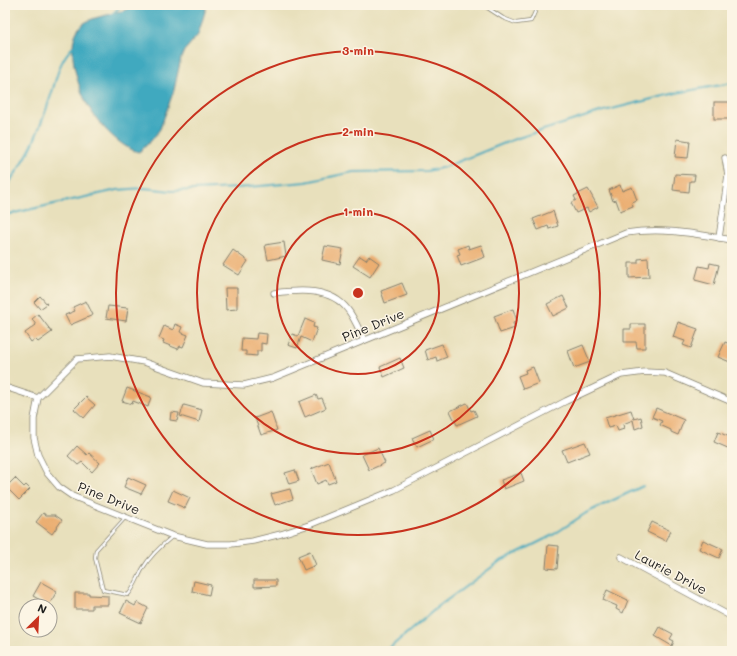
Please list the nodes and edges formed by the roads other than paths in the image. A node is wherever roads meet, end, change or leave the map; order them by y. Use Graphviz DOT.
graph roads {
  1 [pos="483,5"];
  2 [pos="538,5"];
  3 [pos="725,158"];
  4 [pos="719,238"];
  5 [pos="732,240"];
  6 [pos="274,293"];
  7 [pos="364,340"];
  8 [pos="5,387"];
  9 [pos="38,398"];
  10 [pos="732,402"];
  11 [pos="125,517"];
  12 [pos="173,536"];
  13 [pos="621,557"];
  14 [pos="732,616"];
  1 -- 2 [label="lane"];
  3 -- 4 [label="street"];
  4 -- 5 [label="street, Pine Drive"];
  4 -- 7 [label="street, Pine Drive"];
  6 -- 7 [label="street"];
  7 -- 9 [label="street, Pine Drive"];
  8 -- 9 [label="street"];
  9 -- 11 [label="street, Pine Drive"];
  10 -- 12 [label="street, Pine Drive"];
  11 -- 12 [label="street, Pine Drive"];
  11 -- 12 [label="lane"];
  13 -- 14 [label="street, Laurie Drive"];
}
